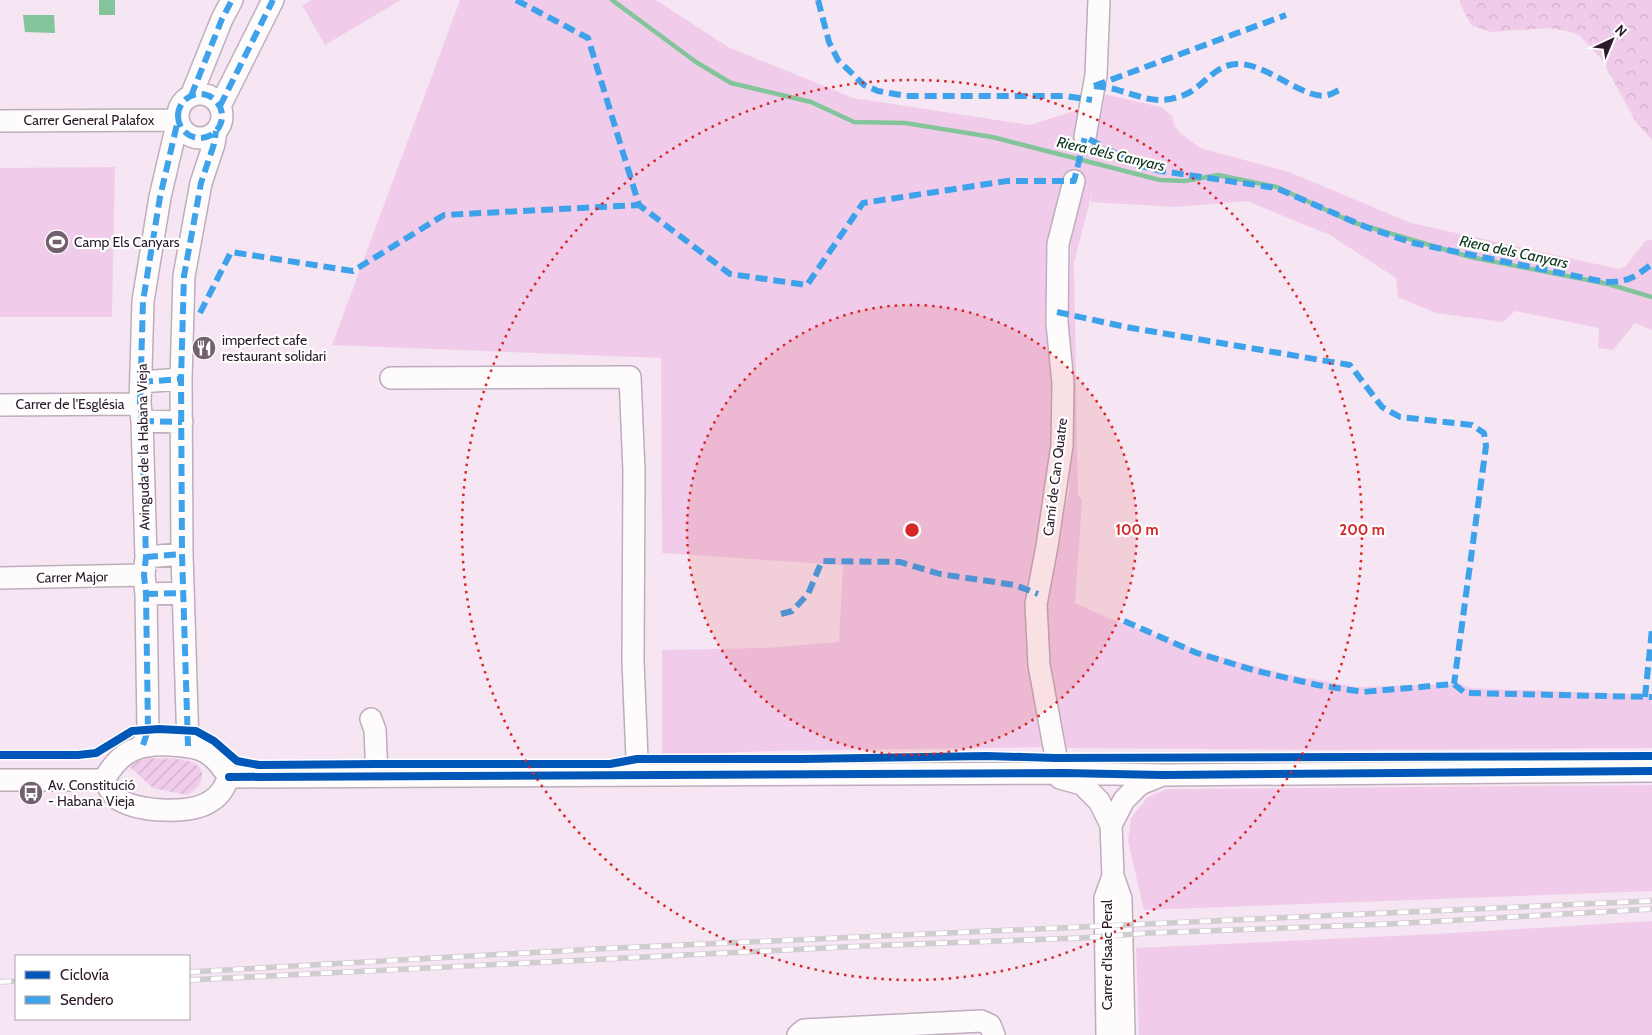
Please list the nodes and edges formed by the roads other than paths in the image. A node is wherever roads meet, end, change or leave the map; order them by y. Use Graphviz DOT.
graph roads {
  1 [pos="232,0"];
  2 [pos="273,0"];
  3 [pos="1099,0"];
  4 [pos="191,96"];
  5 [pos="220,106"];
  6 [pos="178,120"];
  7 [pos="0,121"];
  8 [pos="216,131"];
  9 [pos="1085,137"];
  10 [pos="1074,181"];
  11 [pos="391,378"];
  12 [pos="180,379"];
  13 [pos="141,382"];
  14 [pos="0,405"];
  15 [pos="141,412"];
  16 [pos="182,422"];
  17 [pos="182,554"];
  18 [pos="145,575"];
  19 [pos="0,578"];
  20 [pos="183,593"];
  21 [pos="371,719"];
  22 [pos="143,745"];
  23 [pos="188,746"];
  24 [pos="1652,771"];
  25 [pos="1052,774"];
  26 [pos="636,775"];
  27 [pos="1163,775"];
  28 [pos="229,776"];
  29 [pos="377,776"];
  30 [pos="0,780"];
  31 [pos="104,780"];
  32 [pos="1111,825"];
  33 [pos="1114,876"];
  34 [pos="798,1035"];
  35 [pos="994,1035"];
  36 [pos="1107,1035"];
  37 [pos="1124,1035"];
  1 -- 4 [label="street"];
  2 -- 5 [label="street"];
  3 -- 9 [label="street"];
  4 -- 5 [label="street"];
  4 -- 6 [label="street"];
  5 -- 8 [label="street"];
  6 -- 7 [label="street, Carrer General Palafox"];
  6 -- 8 [label="street"];
  6 -- 13 [label="street, Avinguda de la Habana Vieja"];
  8 -- 12 [label="street"];
  10 -- 25 [label="street, Camí de Can Quatre"];
  11 -- 26 [label="street"];
  12 -- 13 [label="street"];
  12 -- 16 [label="street"];
  13 -- 15 [label="street, Avinguda de la Habana Vieja"];
  14 -- 15 [label="street, Carrer de l'Església"];
  15 -- 16 [label="street, Carrer de l'Església"];
  15 -- 18 [label="street, Avinguda de la Habana Vieja"];
  16 -- 17 [label="street"];
  17 -- 18 [label="street"];
  17 -- 20 [label="street"];
  18 -- 19 [label="street, Carrer Major"];
  18 -- 20 [label="street"];
  18 -- 22 [label="street, Avinguda de la Habana Vieja"];
  20 -- 23 [label="street"];
  21 -- 29 [label="street"];
  22 -- 23 [label="street"];
  22 -- 31 [label="street"];
  23 -- 28 [label="street"];
  24 -- 27 [label="street"];
  25 -- 26 [label="street"];
  25 -- 27 [label="street"];
  25 -- 32 [label="street"];
  26 -- 29 [label="street"];
  27 -- 32 [label="street"];
  28 -- 29 [label="street"];
  28 -- 31 [label="street"];
  30 -- 31 [label="street"];
  32 -- 33 [label="street, Carrer d'Isaac Peral"];
  33 -- 36 [label="street, Carrer d'Isaac Peral"];
  33 -- 37 [label="street, Carrer d'Isaac Peral"];
  34 -- 35 [label="street"];
}
